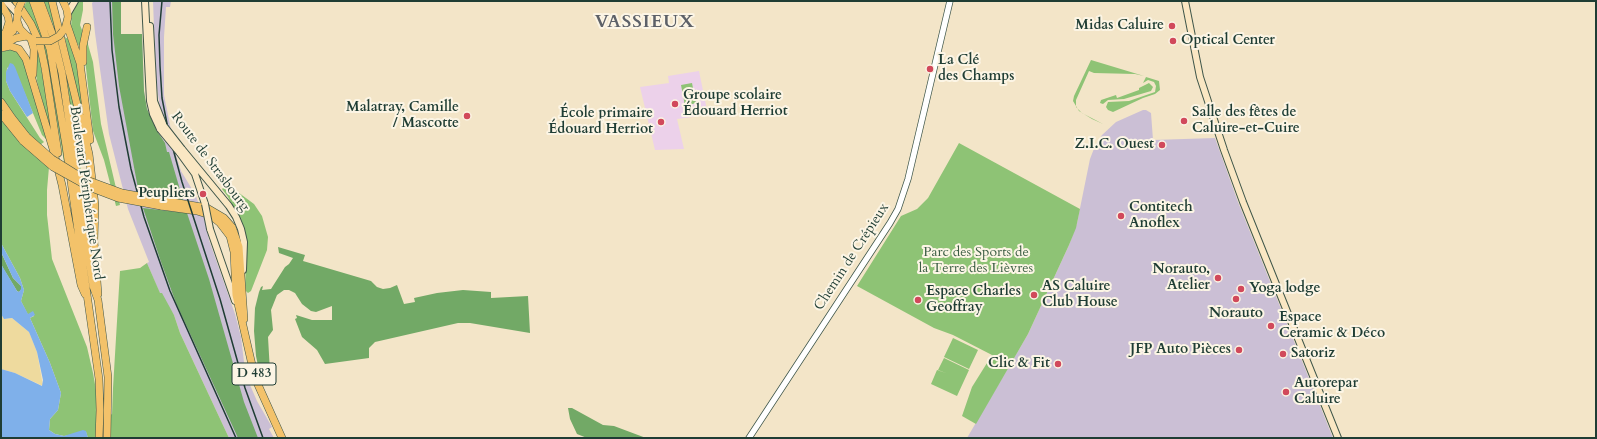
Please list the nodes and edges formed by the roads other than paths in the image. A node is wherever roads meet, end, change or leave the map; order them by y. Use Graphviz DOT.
graph roads {
  1 [pos="6,1"];
  2 [pos="16,1"];
  3 [pos="22,1"];
  4 [pos="33,1"];
  5 [pos="40,1"];
  6 [pos="52,1"];
  7 [pos="63,1"];
  8 [pos="75,1"];
  9 [pos="147,1"];
  10 [pos="950,1"];
  11 [pos="1185,1"];
  12 [pos="1,4"];
  13 [pos="68,13"];
  14 [pos="17,14"];
  15 [pos="87,27"];
  16 [pos="65,28"];
  17 [pos="1,37"];
  18 [pos="31,39"];
  19 [pos="1,40"];
  20 [pos="1,47"];
  21 [pos="34,83"];
  22 [pos="1,102"];
  23 [pos="86,106"];
  24 [pos="1,114"];
  25 [pos="25,139"];
  26 [pos="89,154"];
  27 [pos="195,168"];
  28 [pos="62,185"];
  29 [pos="161,203"];
  30 [pos="242,285"];
  31 [pos="87,300"];
  32 [pos="98,300"];
  33 [pos="239,316"];
  34 [pos="246,339"];
  35 [pos="268,407"];
  36 [pos="99,438"];
  37 [pos="107,438"];
  38 [pos="282,438"];
  39 [pos="286,438"];
  40 [pos="749,438"];
  41 [pos="1338,438"];
  1 -- 14 [label="main road"];
  2 -- 28 [label="main road"];
  3 -- 14 [label="main road, bridge"];
  4 -- 31 [label="main road, Boulevard Périphérique Nord"];
  5 -- 32 [label="main road, Boulevard Périphérique Nord"];
  6 -- 26 [label="main road"];
  7 -- 13 [label="main road"];
  8 -- 13 [label="main road"];
  9 -- 27 [label="main road, Route de Strasbourg, bridge"];
  10 -- 40 [label="street, Chemin de Crépieux"];
  11 -- 41 [label="main road"];
  12 -- 17 [label="main road"];
  13 -- 16 [label="main road"];
  14 -- 18 [label="main road"];
  14 -- 19 [label="main road"];
  15 -- 23 [label="main road"];
  16 -- 18 [label="main road, bridge"];
  16 -- 23 [label="main road"];
  18 -- 20 [label="main road"];
  18 -- 21 [label="main road"];
  20 -- 21 [label="main road"];
  21 -- 28 [label="main road"];
  22 -- 25 [label="main road"];
  23 -- 26 [label="main road"];
  24 -- 25 [label="main road"];
  25 -- 29 [label="main road, bridge"];
  26 -- 32 [label="main road"];
  27 -- 30 [label="main road, Route de Strasbourg / D 483"];
  27 -- 33 [label="main road, Route de Strasbourg, bridge"];
  28 -- 31 [label="main road"];
  29 -- 30 [label="main road"];
  29 -- 33 [label="main road"];
  30 -- 34 [label="main road, Route de Strasbourg / D 483"];
  31 -- 36 [label="main road, Boulevard Périphérique Nord"];
  32 -- 37 [label="main road, Boulevard Périphérique Nord"];
  33 -- 34 [label="main road, Route de Strasbourg"];
  34 -- 35 [label="main road, Route de Strasbourg / D 483"];
  35 -- 38 [label="main road, Route de Strasbourg / D 483"];
  35 -- 39 [label="main road, Route de Strasbourg / D 483"];
}
